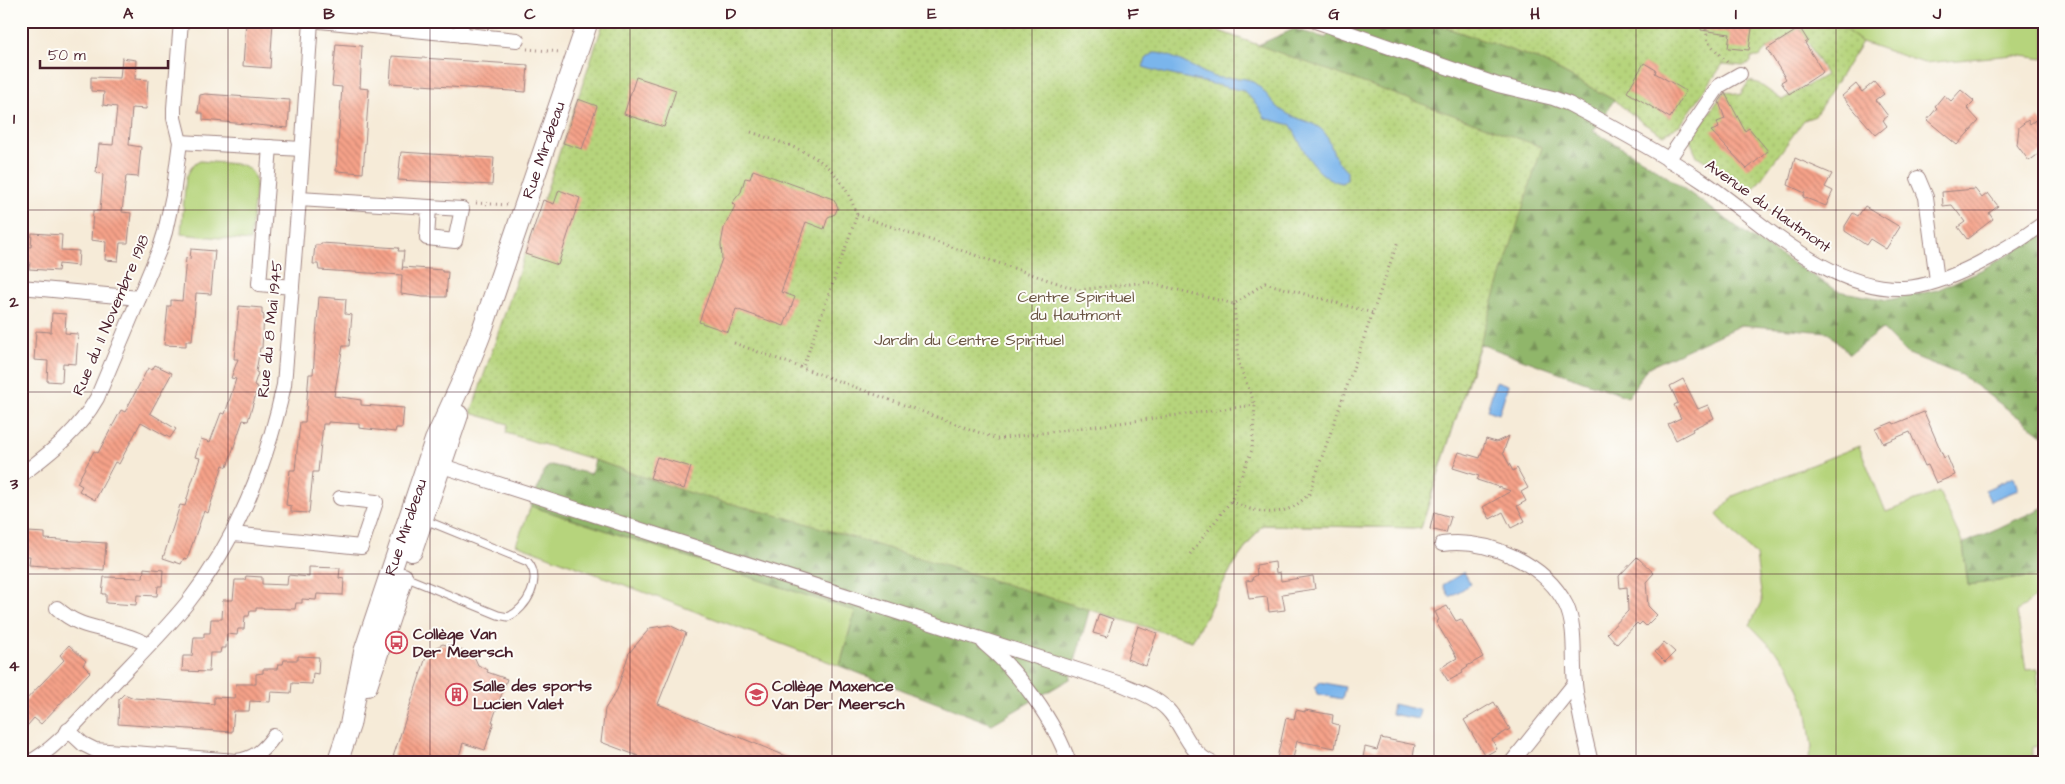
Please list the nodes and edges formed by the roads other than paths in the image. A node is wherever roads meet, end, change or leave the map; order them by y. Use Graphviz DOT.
graph roads {
  1 [pos="181,21"];
  2 [pos="311,21"];
  3 [pos="320,21"];
  4 [pos="588,21"];
  5 [pos="1315,21"];
  6 [pos="347,22"];
  7 [pos="461,28"];
  8 [pos="518,40"];
  9 [pos="1740,74"];
  10 [pos="180,142"];
  11 [pos="270,148"];
  12 [pos="302,149"];
  13 [pos="1668,160"];
  14 [pos="1918,178"];
  15 [pos="299,199"];
  16 [pos="429,207"];
  17 [pos="2044,223"];
  18 [pos="1937,280"];
  19 [pos="21,287"];
  20 [pos="292,287"];
  21 [pos="139,298"];
  22 [pos="434,464"];
  23 [pos="21,475"];
  24 [pos="340,498"];
  25 [pos="417,517"];
  26 [pos="233,534"];
  27 [pos="1442,544"];
  28 [pos="397,574"];
  29 [pos="57,608"];
  30 [pos="978,638"];
  31 [pos="149,645"];
  32 [pos="1574,683"];
  33 [pos="68,730"];
  34 [pos="274,736"];
  35 [pos="204,761"];
  36 [pos="28,763"];
  37 [pos="337,763"];
  38 [pos="1069,763"];
  39 [pos="1212,763"];
  40 [pos="1511,763"];
  41 [pos="1591,763"];
  1 -- 10 [label="street, Rue du 11 Novembre 1918"];
  2 -- 12 [label="street, Rue du 8 Mai 1945"];
  3 -- 6 [label="street"];
  4 -- 22 [label="main road, Rue Mirabeau"];
  5 -- 13 [label="street, Avenue du Hautmont"];
  6 -- 7 [label="street"];
  7 -- 8 [label="street"];
  9 -- 13 [label="street"];
  10 -- 11 [label="street"];
  10 -- 21 [label="street, Rue du 11 Novembre 1918"];
  11 -- 12 [label="street"];
  11 -- 20 [label="street"];
  12 -- 15 [label="street, Rue du 8 Mai 1945"];
  13 -- 18 [label="street, Avenue du Hautmont"];
  14 -- 18 [label="street"];
  15 -- 16 [label="street"];
  15 -- 20 [label="street, Rue du 8 Mai 1945"];
  16 -- 16 [label="street"];
  17 -- 18 [label="street, Avenue du Hautmont"];
  19 -- 21 [label="street"];
  20 -- 26 [label="street, Rue du 8 Mai 1945"];
  21 -- 23 [label="street, Rue du 11 Novembre 1918"];
  22 -- 25 [label="main road, Rue Mirabeau"];
  22 -- 30 [label="street"];
  24 -- 26 [label="street"];
  25 -- 28 [label="main road, Rue Mirabeau"];
  25 -- 28 [label="lane"];
  26 -- 31 [label="street, Rue du 8 Mai 1945"];
  27 -- 32 [label="street"];
  28 -- 37 [label="main road, Rue Mirabeau"];
  29 -- 31 [label="street"];
  30 -- 38 [label="street"];
  30 -- 39 [label="street"];
  31 -- 33 [label="street, Rue du 8 Mai 1945"];
  32 -- 40 [label="street"];
  32 -- 41 [label="street"];
  33 -- 35 [label="street"];
  33 -- 36 [label="street, Rue du 8 Mai 1945"];
  34 -- 35 [label="street"];
}
